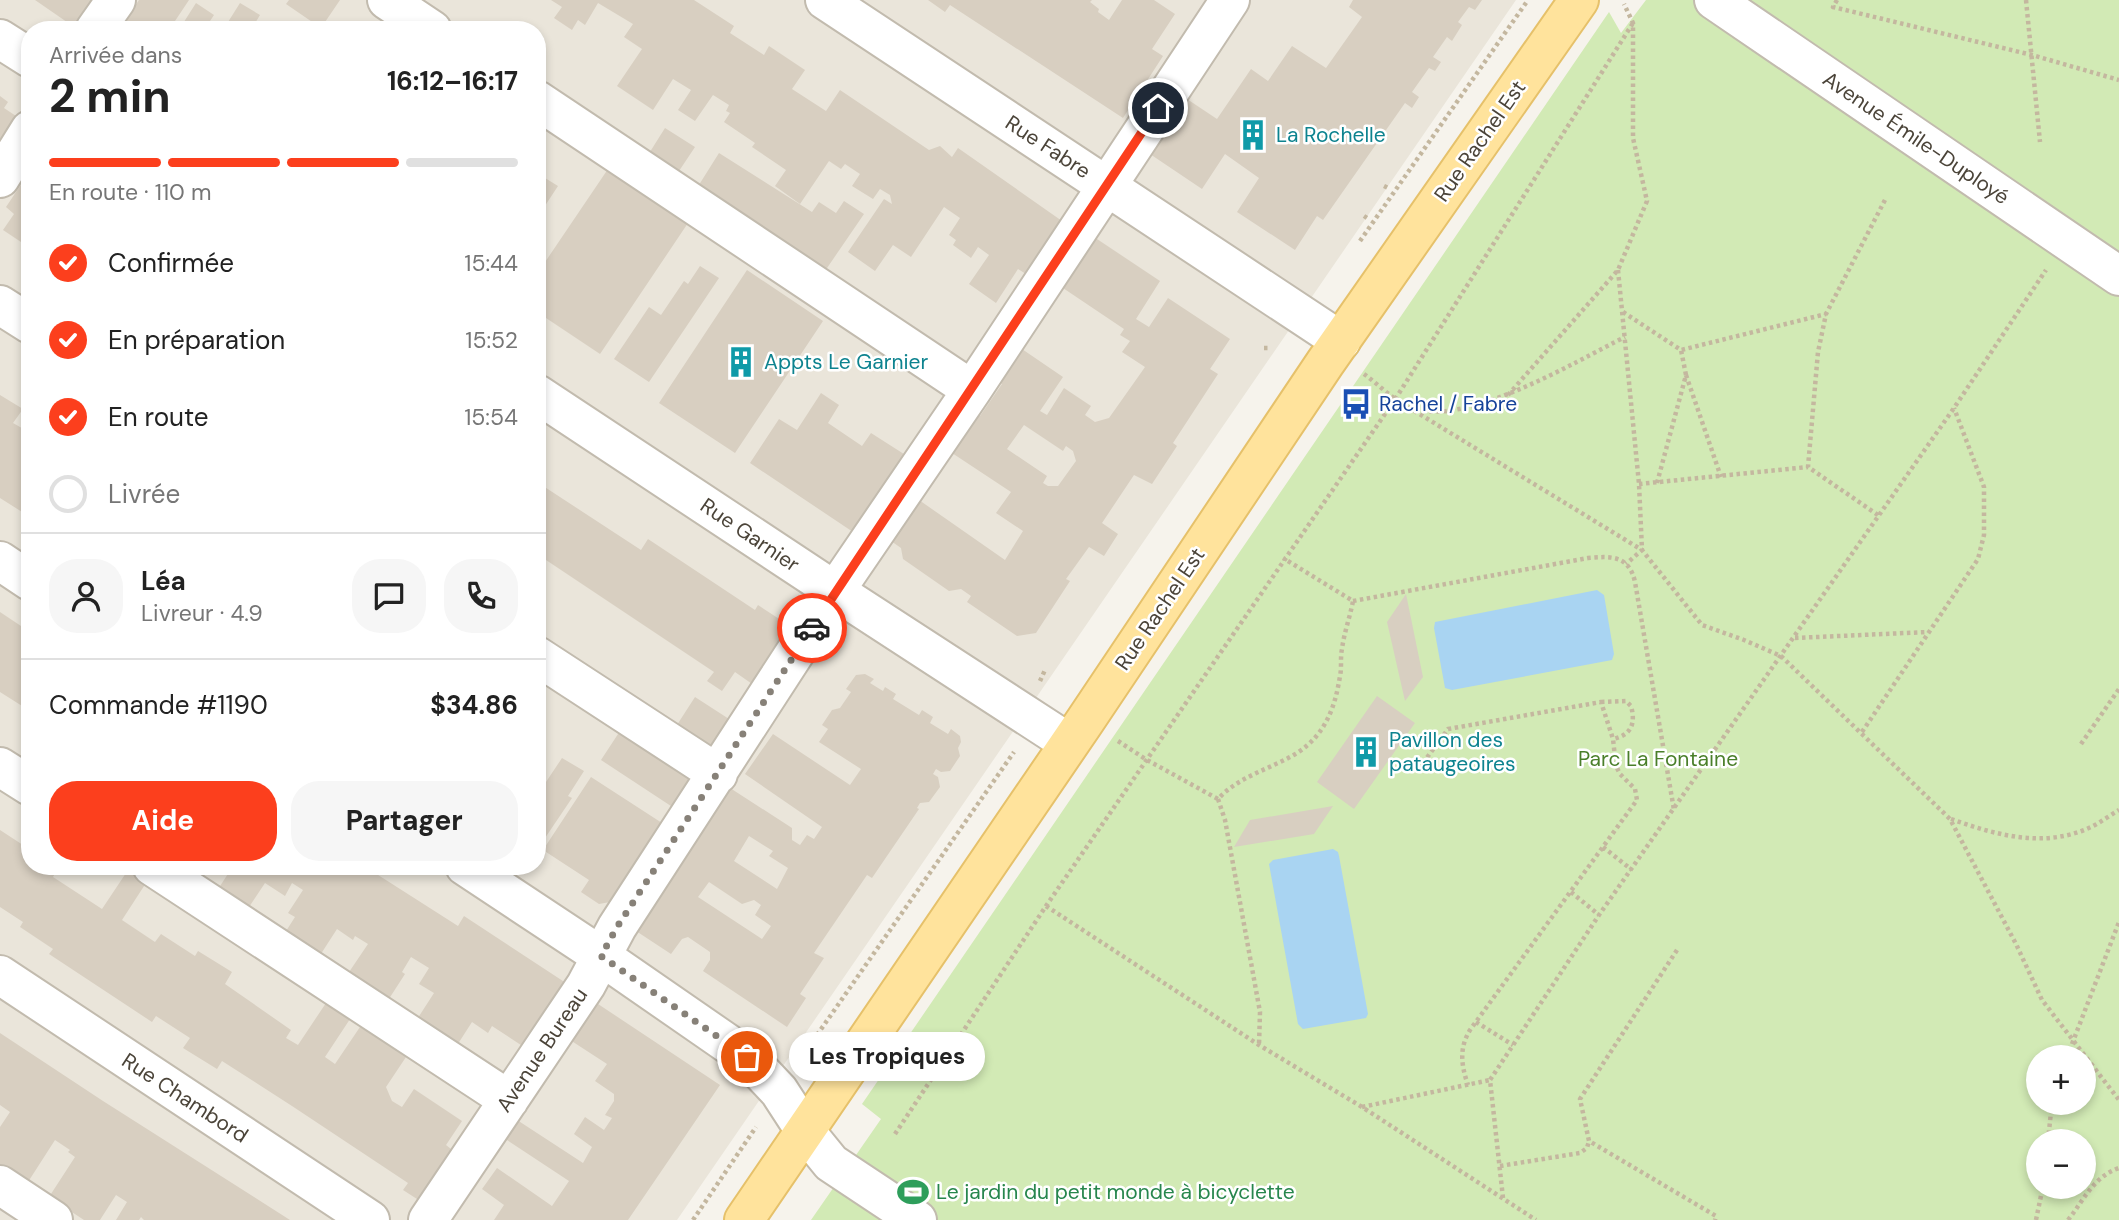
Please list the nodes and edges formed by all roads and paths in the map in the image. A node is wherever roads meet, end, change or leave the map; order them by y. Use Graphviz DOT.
graph roads {
  1 [pos="116,0"];
  2 [pos="387,0"];
  3 [pos="825,0"];
  4 [pos="1230,0"];
  5 [pos="1528,0"];
  6 [pos="1579,0"];
  7 [pos="1714,0"];
  8 [pos="1837,0"];
  9 [pos="2026,0"];
  10 [pos="1624,4"];
  11 [pos="101,21"];
  12 [pos="418,21"];
  13 [pos="1633,23"];
  14 [pos="0,39"];
  15 [pos="21,52"];
  16 [pos="2032,55"];
  17 [pos="2119,80"];
  18 [pos="546,106"];
  19 [pos="2040,142"];
  20 [pos="21,144"];
  21 [pos="0,178"];
  22 [pos="1107,186"];
  23 [pos="1886,198"];
  24 [pos="1358,244"];
  25 [pos="1618,270"];
  26 [pos="2045,271"];
  27 [pos="2119,276"];
  28 [pos="0,304"];
  29 [pos="1623,312"];
  30 [pos="1826,314"];
  31 [pos="21,318"];
  32 [pos="1625,337"];
  33 [pos="1341,341"];
  34 [pos="1681,350"];
  35 [pos="1363,373"];
  36 [pos="1686,375"];
  37 [pos="972,390"];
  38 [pos="1508,394"];
  39 [pos="1396,398"];
  40 [pos="546,400"];
  41 [pos="1408,407"];
  42 [pos="1954,408"];
  43 [pos="1808,467"];
  44 [pos="1721,477"];
  45 [pos="1657,482"];
  46 [pos="1639,484"];
  47 [pos="1878,514"];
  48 [pos="1642,550"];
  49 [pos="1283,558"];
  50 [pos="0,561"];
  51 [pos="1626,564"];
  52 [pos="21,575"];
  53 [pos="835,592"];
  54 [pos="1353,601"];
  55 [pos="1929,632"];
  56 [pos="1795,638"];
  57 [pos="1781,656"];
  58 [pos="546,662"];
  59 [pos="2119,689"];
  60 [pos="1601,702"];
  61 [pos="1035,721"];
  62 [pos="1862,732"];
  63 [pos="1115,739"];
  64 [pos="1613,739"];
  65 [pos="1069,743"];
  66 [pos="2081,744"];
  67 [pos="1146,760"];
  68 [pos="1423,763"];
  69 [pos="0,767"];
  70 [pos="718,774"];
  71 [pos="21,780"];
  72 [pos="1218,799"];
  73 [pos="2119,810"];
  74 [pos="1674,811"];
  75 [pos="1950,819"];
  76 [pos="1603,847"];
  77 [pos="1632,870"];
  78 [pos="166,875"];
  79 [pos="479,875"];
  80 [pos="1571,892"];
  81 [pos="1046,906"];
  82 [pos="1600,915"];
  83 [pos="2119,922"];
  84 [pos="1677,950"];
  85 [pos="601,956"];
  86 [pos="0,975"];
  87 [pos="1476,1022"];
  88 [pos="2073,1043"];
  89 [pos="1259,1045"];
  90 [pos="1513,1045"];
  91 [pos="1490,1080"];
  92 [pos="1468,1084"];
  93 [pos="779,1091"];
  94 [pos="509,1100"];
  95 [pos="2119,1100"];
  96 [pos="1362,1107"];
  97 [pos="805,1131"];
  98 [pos="895,1134"];
  99 [pos="1589,1140"];
  100 [pos="1500,1166"];
  101 [pos="2119,1168"];
  102 [pos="0,1185"];
  103 [pos="1503,1198"];
  104 [pos="2040,1199"];
  105 [pos="53,1220"];
  106 [pos="370,1220"];
  107 [pos="428,1220"];
  108 [pos="693,1220"];
  109 [pos="744,1220"];
  110 [pos="917,1220"];
  111 [pos="1536,1220"];
  112 [pos="1715,1220"];
  113 [pos="2036,1220"];
  114 [pos="2067,1220"];
  1 -- 11 [label="street"];
  2 -- 12 [label="street"];
  3 -- 22 [label="street, Rue Fabre"];
  4 -- 22 [label="street, Avenue Bureau"];
  5 -- 24 [label="path, Rue Rachel Est"];
  6 -- 33 [label="main road, Rue Rachel Est"];
  7 -- 27 [label="street, Avenue Émile-Duployé"];
  8 -- 16 [label="path"];
  9 -- 16 [label="path"];
  10 -- 13 [label="path"];
  13 -- 25 [label="path"];
  13 -- 39 [label="path"];
  14 -- 15 [label="street"];
  16 -- 17 [label="path"];
  16 -- 19 [label="path"];
  18 -- 37 [label="street"];
  20 -- 21 [label="street"];
  22 -- 33 [label="street, Rue Fabre"];
  22 -- 37 [label="street, Avenue Bureau"];
  23 -- 30 [label="path"];
  25 -- 29 [label="path"];
  25 -- 38 [label="path"];
  26 -- 42 [label="path"];
  28 -- 31 [label="street"];
  29 -- 32 [label="path"];
  29 -- 34 [label="path"];
  30 -- 34 [label="path"];
  30 -- 43 [label="path"];
  32 -- 38 [label="path"];
  32 -- 46 [label="path"];
  33 -- 65 [label="main road, Rue Rachel Est"];
  34 -- 36 [label="path"];
  35 -- 39 [label="path"];
  36 -- 44 [label="path"];
  36 -- 45 [label="path"];
  37 -- 53 [label="street, Avenue Bureau"];
  38 -- 41 [label="path"];
  39 -- 41 [label="path"];
  39 -- 49 [label="path"];
  40 -- 53 [label="street, Rue Garnier"];
  41 -- 48 [label="path"];
  42 -- 47 [label="path"];
  42 -- 55 [label="path"];
  43 -- 44 [label="path"];
  43 -- 47 [label="path"];
  44 -- 45 [label="path"];
  45 -- 46 [label="path"];
  46 -- 48 [label="path"];
  47 -- 56 [label="path"];
  48 -- 51 [label="path"];
  48 -- 57 [label="path"];
  49 -- 54 [label="path"];
  49 -- 67 [label="path"];
  50 -- 52 [label="street"];
  51 -- 54 [label="path"];
  51 -- 74 [label="path"];
  53 -- 61 [label="street, Rue Garnier"];
  53 -- 70 [label="street, Avenue Bureau"];
  54 -- 72 [label="path"];
  55 -- 56 [label="path"];
  55 -- 62 [label="path"];
  56 -- 57 [label="path"];
  57 -- 62 [label="path"];
  57 -- 74 [label="path"];
  58 -- 70 [label="street"];
  59 -- 66 [label="path"];
  60 -- 64 [label="path"];
  60 -- 64 [label="path"];
  60 -- 68 [label="path"];
  61 -- 65 [label="street, Rue Garnier"];
  61 -- 93 [label="path"];
  62 -- 75 [label="path"];
  63 -- 67 [label="path"];
  64 -- 76 [label="path"];
  65 -- 97 [label="main road, Rue Rachel Est"];
  67 -- 72 [label="path"];
  67 -- 81 [label="path"];
  69 -- 71 [label="street"];
  70 -- 85 [label="street, Avenue Bureau"];
  72 -- 89 [label="path"];
  73 -- 75 [label="path"];
  74 -- 77 [label="path"];
  75 -- 88 [label="path"];
  76 -- 77 [label="path"];
  76 -- 80 [label="path"];
  77 -- 82 [label="path"];
  78 -- 94 [label="street"];
  79 -- 85 [label="street"];
  80 -- 82 [label="path"];
  80 -- 87 [label="path"];
  81 -- 89 [label="path"];
  81 -- 98 [label="path"];
  82 -- 90 [label="path"];
  83 -- 88 [label="path"];
  84 -- 99 [label="path"];
  85 -- 93 [label="street"];
  85 -- 94 [label="street, Avenue Bureau"];
  86 -- 106 [label="street, Rue Chambord"];
  87 -- 90 [label="path"];
  87 -- 92 [label="path"];
  88 -- 95 [label="path"];
  89 -- 96 [label="path"];
  90 -- 91 [label="path"];
  91 -- 92 [label="path"];
  91 -- 100 [label="path"];
  92 -- 96 [label="path"];
  93 -- 97 [label="street"];
  93 -- 108 [label="path"];
  94 -- 107 [label="street, Avenue Bureau"];
  96 -- 103 [label="path"];
  97 -- 109 [label="main road, Rue Rachel Est"];
  97 -- 110 [label="street"];
  99 -- 100 [label="path"];
  99 -- 112 [label="path"];
  100 -- 103 [label="path"];
  101 -- 114 [label="path"];
  102 -- 105 [label="street"];
  103 -- 111 [label="path"];
  104 -- 113 [label="path"];
}
